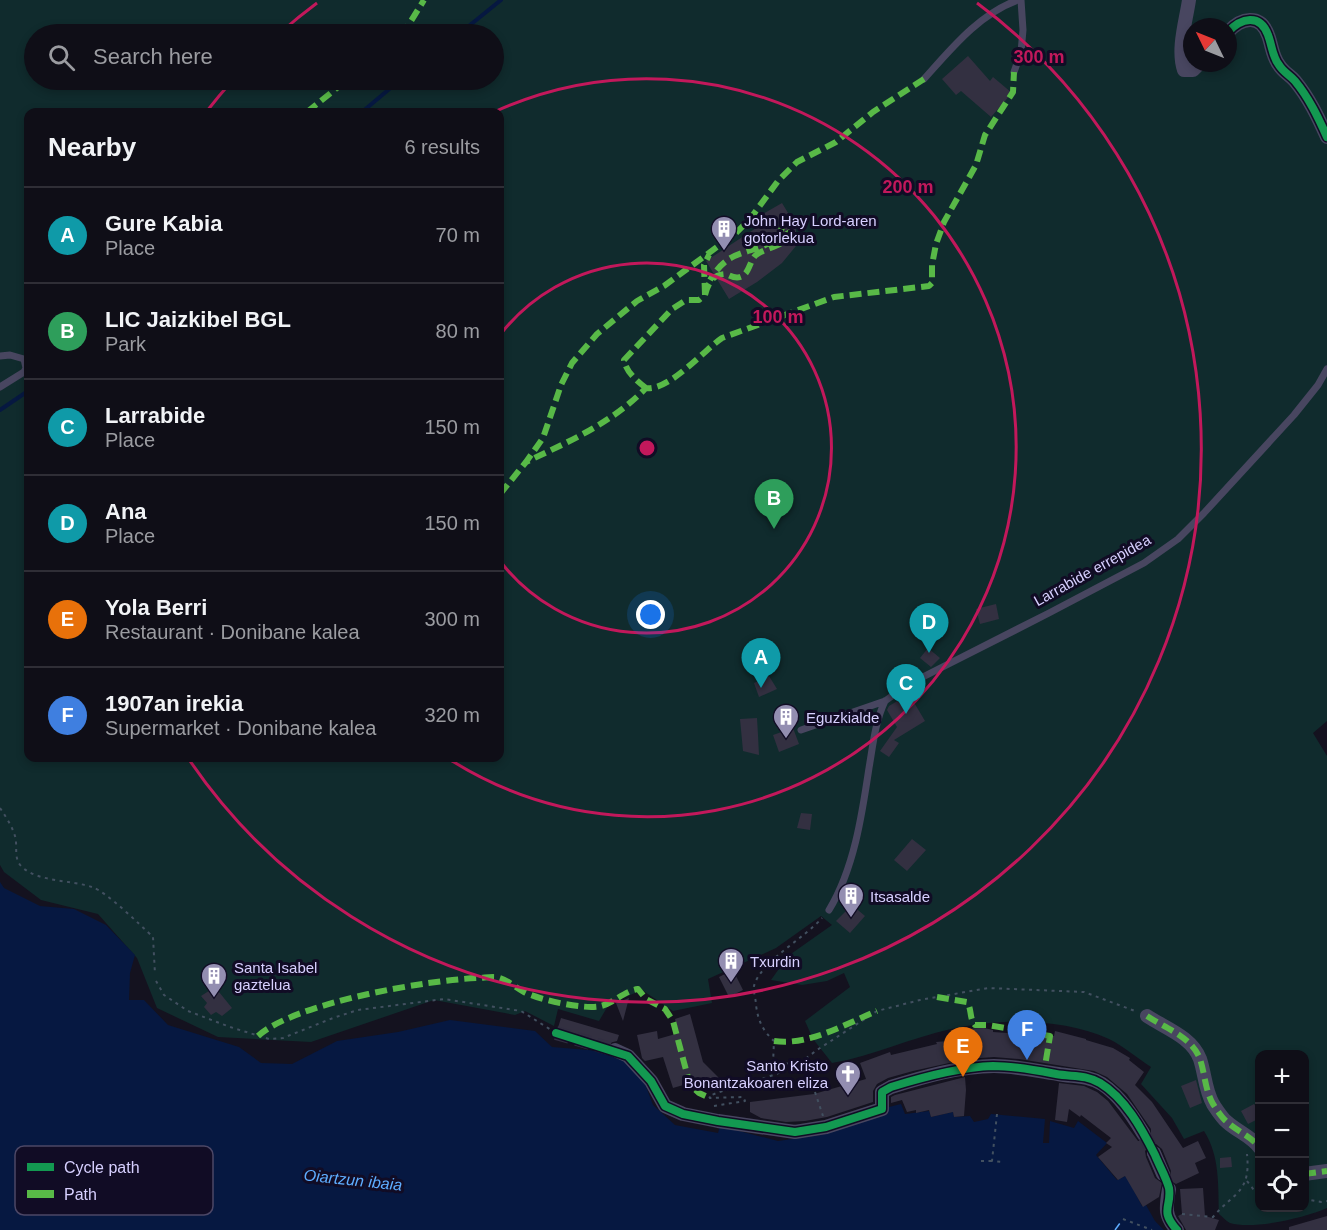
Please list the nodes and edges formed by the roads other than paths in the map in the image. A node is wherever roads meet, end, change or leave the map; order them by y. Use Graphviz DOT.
graph roads {
  1 [pos="1020,0"];
  2 [pos="1189,0"];
  3 [pos="1187,18"];
  4 [pos="1237,24"];
  5 [pos="1183,47"];
  6 [pos="1183,64"];
  7 [pos="1014,72"];
  8 [pos="924,79"];
  9 [pos="1327,137"];
  10 [pos="0,356"];
  11 [pos="24,359"];
  12 [pos="1327,369"];
  13 [pos="24,372"];
  14 [pos="0,387"];
  15 [pos="885,701"];
  16 [pos="801,730"];
  17 [pos="829,910"];
  18 [pos="1147,1016"];
  19 [pos="615,1050"];
  20 [pos="1143,1133"];
  21 [pos="1253,1150"];
  22 [pos="1154,1153"];
  23 [pos="1327,1171"];
  24 [pos="1309,1173"];
  25 [pos="1163,1174"];
  26 [pos="1169,1190"];
  27 [pos="1177,1230"];
  1 -- 7 [label="lane"];
  1 -- 8 [label="lane"];
  2 -- 3 [label="street"];
  4 -- 9 [label="street"];
  5 -- 6 [label="street"];
  10 -- 11 [label="lane"];
  12 -- 15 [label="lane, Larrabide errepidea"];
  13 -- 14 [label="lane"];
  15 -- 16 [label="lane, Larrabide errepidea"];
  15 -- 17 [label="lane"];
  18 -- 21 [label="street"];
  19 -- 20 [label="street"];
  22 -- 25 [label="street"];
  23 -- 24 [label="street"];
  26 -- 27 [label="street"];
}
